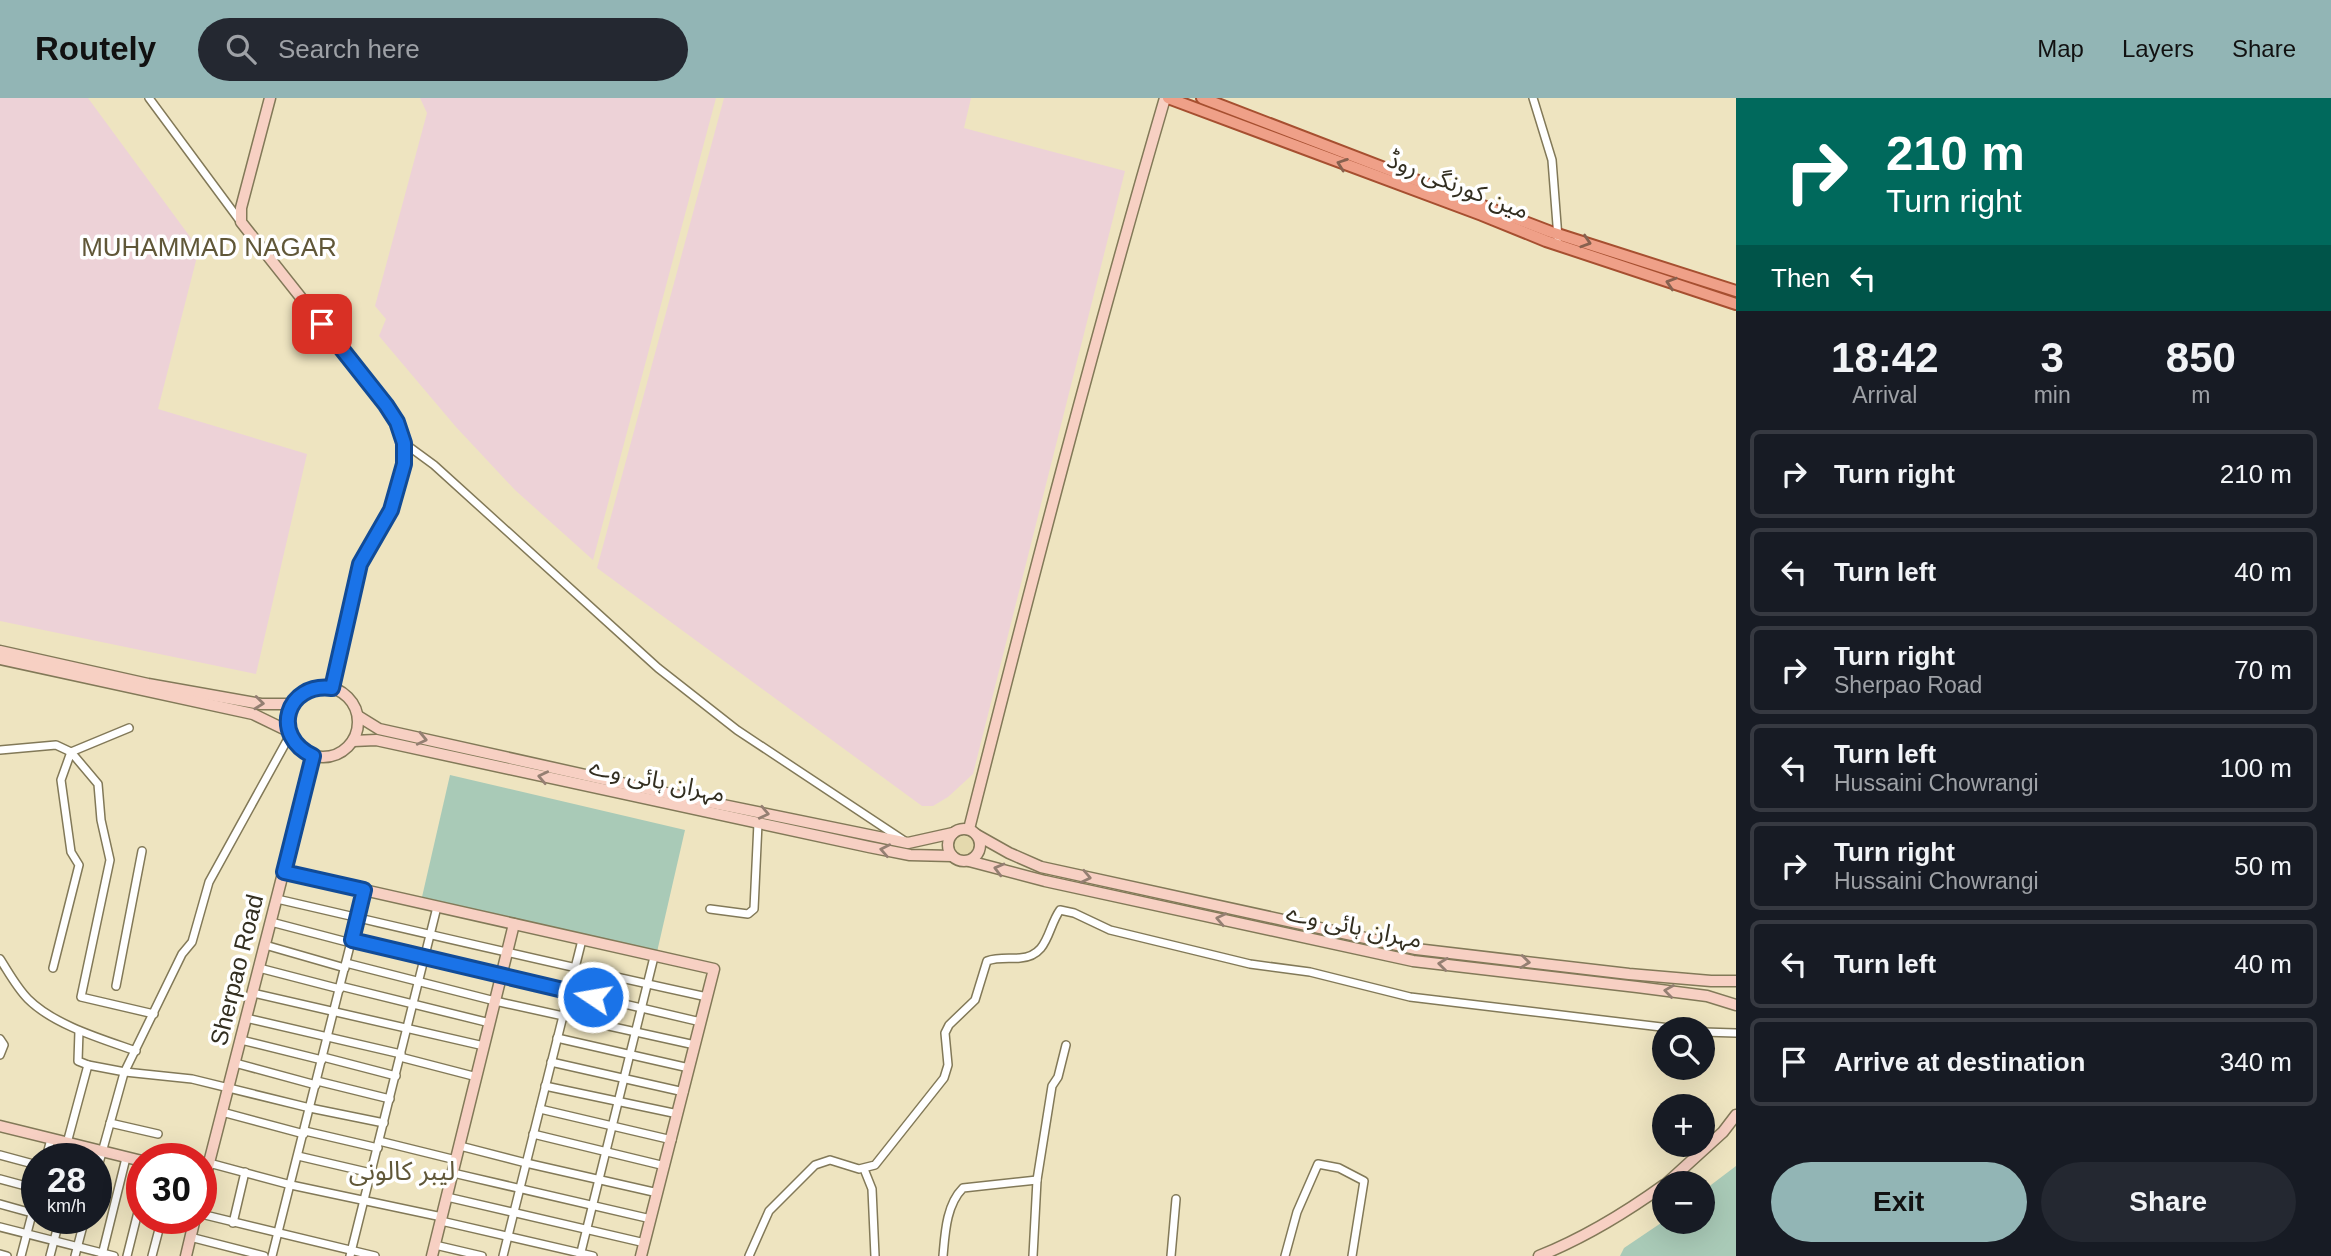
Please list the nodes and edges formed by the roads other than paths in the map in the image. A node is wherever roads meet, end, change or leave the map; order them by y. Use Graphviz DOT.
graph roads {
  1 [pos="149,98"];
  2 [pos="270,98"];
  3 [pos="1167,98"];
  4 [pos="1202,98"];
  5 [pos="1533,98"];
  6 [pos="241,222"];
  7 [pos="1558,233"];
  8 [pos="1558,246"];
  9 [pos="1736,291"];
  10 [pos="1736,304"];
  11 [pos="404,443"];
  12 [pos="0,651"];
  13 [pos="0,659"];
  14 [pos="332,688"];
  15 [pos="293,704"];
  16 [pos="358,716"];
  17 [pos="129,728"];
  18 [pos="289,733"];
  19 [pos="354,741"];
  20 [pos="0,750"];
  21 [pos="71,752"];
  22 [pos="313,756"];
  23 [pos="758,823"];
  24 [pos="973,832"];
  25 [pos="953,833"];
  26 [pos="908,843"];
  27 [pos="142,851"];
  28 [pos="953,856"];
  29 [pos="969,861"];
  30 [pos="284,872"];
  31 [pos="364,890"];
  32 [pos="277,900"];
  33 [pos="437,907"];
  34 [pos="710,909"];
  35 [pos="357,918"];
  36 [pos="271,922"];
  37 [pos="514,924"];
  38 [pos="431,933"];
  39 [pos="582,940"];
  40 [pos="352,941"];
  41 [pos="265,945"];
  42 [pos="507,952"];
  43 [pos="654,957"];
  44 [pos="425,958"];
  45 [pos="0,959"];
  46 [pos="346,965"];
  47 [pos="53,968"];
  48 [pos="259,968"];
  49 [pos="575,969"];
  50 [pos="502,976"];
  51 [pos="1736,981"];
  52 [pos="419,982"];
  53 [pos="648,984"];
  54 [pos="116,986"];
  55 [pos="340,988"];
  56 [pos="569,992"];
  57 [pos="253,993"];
  58 [pos="707,997"];
  59 [pos="495,1001"];
  60 [pos="414,1004"];
  61 [pos="1736,1004"];
  62 [pos="642,1007"];
  63 [pos="334,1013"];
  64 [pos="154,1014"];
  65 [pos="563,1015"];
  66 [pos="246,1018"];
  67 [pos="701,1022"];
  68 [pos="490,1023"];
  69 [pos="1652,1026"];
  70 [pos="408,1028"];
  71 [pos="79,1031"];
  72 [pos="636,1032"];
  73 [pos="1715,1032"];
  74 [pos="1736,1033"];
  75 [pos="328,1036"];
  76 [pos="557,1038"];
  77 [pos="0,1039"];
  78 [pos="241,1040"];
  79 [pos="695,1045"];
  80 [pos="1066,1045"];
  81 [pos="484,1046"];
  82 [pos="136,1051"];
  83 [pos="0,1055"];
  84 [pos="631,1055"];
  85 [pos="401,1056"];
  86 [pos="322,1059"];
  87 [pos="551,1062"];
  88 [pos="235,1063"];
  89 [pos="88,1065"];
  90 [pos="689,1068"];
  91 [pos="125,1072"];
  92 [pos="396,1076"];
  93 [pos="477,1077"];
  94 [pos="625,1079"];
  95 [pos="316,1083"];
  96 [pos="545,1086"];
  97 [pos="229,1087"];
  98 [pos="684,1092"];
  99 [pos="390,1098"];
  100 [pos="619,1103"];
  101 [pos="310,1108"];
  102 [pos="540,1109"];
  103 [pos="222,1112"];
  104 [pos="678,1114"];
  105 [pos="1736,1115"];
  106 [pos="110,1123"];
  107 [pos="384,1123"];
  108 [pos="0,1126"];
  109 [pos="613,1127"];
  110 [pos="304,1132"];
  111 [pos="158,1134"];
  112 [pos="533,1135"];
  113 [pos="51,1139"];
  114 [pos="672,1140"];
  115 [pos="50,1143"];
  116 [pos="69,1143"];
  117 [pos="73,1143"];
  118 [pos="104,1143"];
  119 [pos="214,1143"];
  120 [pos="379,1145"];
  121 [pos="460,1146"];
  122 [pos="607,1152"];
  123 [pos="112,1154"];
  124 [pos="0,1155"];
  125 [pos="298,1156"];
  126 [pos="126,1158"];
  127 [pos="456,1160"];
  128 [pos="21,1161"];
  129 [pos="526,1163"];
  130 [pos="217,1165"];
  131 [pos="665,1166"];
  132 [pos="864,1169"];
  133 [pos="1680,1171"];
  134 [pos="245,1172"];
  135 [pos="371,1173"];
  136 [pos="453,1173"];
  137 [pos="0,1179"];
  138 [pos="601,1180"];
  139 [pos="1037,1180"];
  140 [pos="21,1185"];
  141 [pos="291,1185"];
  142 [pos="520,1188"];
  143 [pos="658,1193"];
  144 [pos="1652,1193"];
  145 [pos="447,1197"];
  146 [pos="1176,1199"];
  147 [pos="365,1200"];
  148 [pos="0,1204"];
  149 [pos="594,1206"];
  150 [pos="21,1210"];
  151 [pos="514,1212"];
  152 [pos="217,1218"];
  153 [pos="441,1219"];
  154 [pos="651,1219"];
  155 [pos="233,1223"];
  156 [pos="0,1227"];
  157 [pos="587,1230"];
  158 [pos="21,1232"];
  159 [pos="27,1234"];
  160 [pos="56,1234"];
  161 [pos="81,1234"];
  162 [pos="132,1234"];
  163 [pos="158,1234"];
  164 [pos="191,1234"];
  165 [pos="278,1234"];
  166 [pos="508,1236"];
  167 [pos="190,1237"];
  168 [pos="54,1240"];
  169 [pos="645,1244"];
  170 [pos="435,1245"];
  171 [pos="77,1247"];
  172 [pos="0,1254"];
  173 [pos="102,1254"];
  174 [pos="351,1254"];
  175 [pos="581,1254"];
  176 [pos="8,1256"];
  177 [pos="21,1256"];
  178 [pos="50,1256"];
  179 [pos="75,1256"];
  180 [pos="114,1256"];
  181 [pos="127,1256"];
  182 [pos="152,1256"];
  183 [pos="186,1256"];
  184 [pos="264,1256"];
  185 [pos="272,1256"];
  186 [pos="375,1256"];
  187 [pos="432,1256"];
  188 [pos="482,1256"];
  189 [pos="503,1256"];
  190 [pos="593,1256"];
  191 [pos="641,1256"];
  192 [pos="750,1256"];
  193 [pos="875,1256"];
  194 [pos="943,1256"];
  195 [pos="1033,1256"];
  196 [pos="1171,1256"];
  197 [pos="1285,1256"];
  198 [pos="1352,1256"];
  199 [pos="1539,1256"];
  1 -- 6 [label="street"];
  2 -- 6 [label="main road"];
  8 -- 3 [label="main road, مین کورنگی روڈ, one-way"];
  3 -- 24 [label="main road"];
  4 -- 7 [label="main road, مین کورنگی روڈ"];
  5 -- 7 [label="street"];
  6 -- 11 [label="main road"];
  7 -- 8 [label="street"];
  7 -- 9 [label="main road, مین کورنگی روڈ, one-way"];
  10 -- 8 [label="main road, مین کورنگی روڈ, one-way"];
  11 -- 14 [label="main road"];
  11 -- 26 [label="street"];
  12 -- 15 [label="main road, one-way"];
  13 -- 18 [label="main road"];
  14 -- 15 [label="main road"];
  14 -- 16 [label="main road"];
  15 -- 18 [label="main road"];
  16 -- 19 [label="main road"];
  16 -- 26 [label="main road, one-way"];
  17 -- 21 [label="street"];
  18 -- 22 [label="main road"];
  18 -- 64 [label="street"];
  19 -- 22 [label="main road"];
  23 -- 19 [label="main road, مہران ہائی وے, one-way"];
  20 -- 21 [label="street"];
  21 -- 47 [label="street"];
  21 -- 64 [label="street"];
  22 -- 30 [label="main road, Sherpao Road"];
  28 -- 23 [label="main road, مہران ہائی وے, one-way"];
  23 -- 34 [label="street"];
  24 -- 25 [label="main road"];
  24 -- 29 [label="main road"];
  24 -- 51 [label="main road, one-way"];
  25 -- 26 [label="main road"];
  25 -- 28 [label="main road"];
  27 -- 54 [label="street"];
  28 -- 29 [label="main road"];
  61 -- 29 [label="main road, مہران ہائی وے, one-way"];
  30 -- 31 [label="main road"];
  30 -- 32 [label="main road, Sherpao Road"];
  31 -- 33 [label="main road"];
  31 -- 35 [label="street"];
  32 -- 35 [label="street"];
  32 -- 36 [label="main road, Sherpao Road"];
  33 -- 37 [label="main road"];
  33 -- 38 [label="street"];
  35 -- 38 [label="street"];
  35 -- 40 [label="street"];
  36 -- 40 [label="street"];
  36 -- 41 [label="main road, Sherpao Road"];
  37 -- 39 [label="main road"];
  37 -- 42 [label="main road"];
  38 -- 42 [label="street"];
  38 -- 44 [label="street"];
  39 -- 43 [label="main road"];
  39 -- 49 [label="street"];
  40 -- 44 [label="street"];
  40 -- 46 [label="street"];
  41 -- 46 [label="street"];
  41 -- 48 [label="main road, Sherpao Road"];
  42 -- 49 [label="street"];
  42 -- 50 [label="main road"];
  43 -- 53 [label="street"];
  43 -- 58 [label="main road"];
  44 -- 50 [label="street"];
  44 -- 52 [label="street"];
  45 -- 71 [label="street"];
  46 -- 52 [label="street"];
  46 -- 55 [label="street"];
  48 -- 55 [label="street"];
  48 -- 57 [label="main road, Sherpao Road"];
  49 -- 53 [label="street"];
  49 -- 56 [label="street"];
  50 -- 56 [label="street"];
  50 -- 59 [label="main road"];
  52 -- 59 [label="street"];
  52 -- 60 [label="street"];
  53 -- 58 [label="street"];
  53 -- 62 [label="street"];
  55 -- 60 [label="street"];
  55 -- 63 [label="street"];
  56 -- 62 [label="street"];
  56 -- 65 [label="street"];
  57 -- 63 [label="street"];
  57 -- 66 [label="main road, Sherpao Road"];
  58 -- 67 [label="main road"];
  59 -- 65 [label="street"];
  59 -- 68 [label="main road"];
  60 -- 68 [label="street"];
  60 -- 70 [label="street"];
  62 -- 67 [label="street"];
  62 -- 72 [label="street"];
  63 -- 70 [label="street"];
  63 -- 75 [label="street"];
  64 -- 82 [label="street"];
  65 -- 72 [label="street"];
  65 -- 76 [label="street"];
  66 -- 75 [label="street"];
  66 -- 78 [label="main road, Sherpao Road"];
  67 -- 79 [label="main road"];
  68 -- 81 [label="main road"];
  69 -- 132 [label="street"];
  70 -- 81 [label="street"];
  70 -- 85 [label="street"];
  71 -- 82 [label="street"];
  71 -- 89 [label="street"];
  72 -- 79 [label="street"];
  72 -- 84 [label="street"];
  73 -- 74 [label="street"];
  75 -- 85 [label="street"];
  75 -- 86 [label="street"];
  76 -- 84 [label="street"];
  76 -- 87 [label="street"];
  77 -- 83 [label="street"];
  78 -- 86 [label="street"];
  78 -- 88 [label="main road, Sherpao Road"];
  79 -- 90 [label="main road"];
  80 -- 139 [label="street"];
  81 -- 93 [label="main road"];
  82 -- 91 [label="street"];
  84 -- 90 [label="street"];
  84 -- 94 [label="street"];
  85 -- 92 [label="street"];
  85 -- 93 [label="street"];
  86 -- 92 [label="street"];
  86 -- 95 [label="street"];
  87 -- 94 [label="street"];
  87 -- 96 [label="street"];
  88 -- 95 [label="street"];
  88 -- 97 [label="main road, Sherpao Road"];
  89 -- 91 [label="street"];
  89 -- 117 [label="street"];
  90 -- 98 [label="main road"];
  91 -- 97 [label="street"];
  91 -- 106 [label="street"];
  92 -- 99 [label="street"];
  93 -- 121 [label="main road"];
  94 -- 98 [label="street"];
  94 -- 100 [label="street"];
  95 -- 99 [label="street"];
  95 -- 101 [label="street"];
  96 -- 100 [label="street"];
  96 -- 102 [label="street"];
  97 -- 101 [label="street"];
  97 -- 103 [label="main road, Sherpao Road"];
  98 -- 104 [label="main road"];
  99 -- 107 [label="street"];
  100 -- 104 [label="street"];
  100 -- 109 [label="street"];
  101 -- 107 [label="street"];
  101 -- 110 [label="street"];
  102 -- 109 [label="street"];
  102 -- 112 [label="street"];
  103 -- 110 [label="street"];
  103 -- 119 [label="main road, Sherpao Road"];
  104 -- 114 [label="main road"];
  105 -- 133 [label="main road"];
  106 -- 111 [label="street"];
  106 -- 118 [label="street"];
  107 -- 120 [label="street"];
  108 -- 113 [label="main road"];
  109 -- 114 [label="street"];
  109 -- 122 [label="street"];
  110 -- 120 [label="street"];
  110 -- 125 [label="street"];
  112 -- 122 [label="street"];
  112 -- 129 [label="street"];
  113 -- 115 [label="street"];
  113 -- 116 [label="main road"];
  114 -- 131 [label="main road"];
  120 -- 127 [label="street"];
  120 -- 135 [label="street"];
  121 -- 127 [label="main road"];
  121 -- 129 [label="street"];
  122 -- 131 [label="street"];
  122 -- 138 [label="street"];
  123 -- 126 [label="main road"];
  124 -- 128 [label="street"];
  125 -- 135 [label="street"];
  125 -- 141 [label="street"];
  126 -- 173 [label="street"];
  127 -- 136 [label="main road"];
  129 -- 138 [label="street"];
  129 -- 142 [label="street"];
  130 -- 134 [label="street"];
  131 -- 143 [label="main road"];
  132 -- 192 [label="street"];
  132 -- 193 [label="street"];
  134 -- 141 [label="street"];
  134 -- 155 [label="street"];
  135 -- 147 [label="street"];
  136 -- 142 [label="street"];
  136 -- 145 [label="main road"];
  137 -- 140 [label="street"];
  138 -- 143 [label="street"];
  138 -- 149 [label="street"];
  139 -- 194 [label="street"];
  139 -- 195 [label="street"];
  141 -- 147 [label="street"];
  141 -- 165 [label="street"];
  142 -- 149 [label="street"];
  142 -- 151 [label="street"];
  143 -- 154 [label="main road"];
  144 -- 199 [label="main road"];
  145 -- 151 [label="street"];
  145 -- 153 [label="main road"];
  146 -- 196 [label="street"];
  147 -- 153 [label="street"];
  147 -- 174 [label="street"];
  148 -- 150 [label="street"];
  149 -- 154 [label="street"];
  149 -- 157 [label="street"];
  151 -- 157 [label="street"];
  151 -- 166 [label="street"];
  152 -- 155 [label="street"];
  153 -- 166 [label="street"];
  153 -- 170 [label="main road"];
  154 -- 169 [label="main road"];
  155 -- 165 [label="street"];
  156 -- 158 [label="street"];
  157 -- 169 [label="street"];
  157 -- 175 [label="street"];
  159 -- 168 [label="street"];
  159 -- 177 [label="street"];
  160 -- 168 [label="street"];
  161 -- 171 [label="street"];
  162 -- 181 [label="street"];
  163 -- 182 [label="street"];
  164 -- 167 [label="main road"];
  165 -- 174 [label="street"];
  165 -- 185 [label="street"];
  166 -- 175 [label="street"];
  166 -- 189 [label="street"];
  167 -- 183 [label="main road"];
  167 -- 184 [label="street"];
  168 -- 171 [label="street"];
  168 -- 178 [label="street"];
  169 -- 191 [label="main road"];
  170 -- 187 [label="main road"];
  170 -- 188 [label="street"];
  171 -- 173 [label="street"];
  171 -- 179 [label="street"];
  172 -- 176 [label="street"];
  173 -- 180 [label="street"];
  174 -- 186 [label="street"];
  175 -- 190 [label="street"];
  197 -- 198 [label="street"];
}
